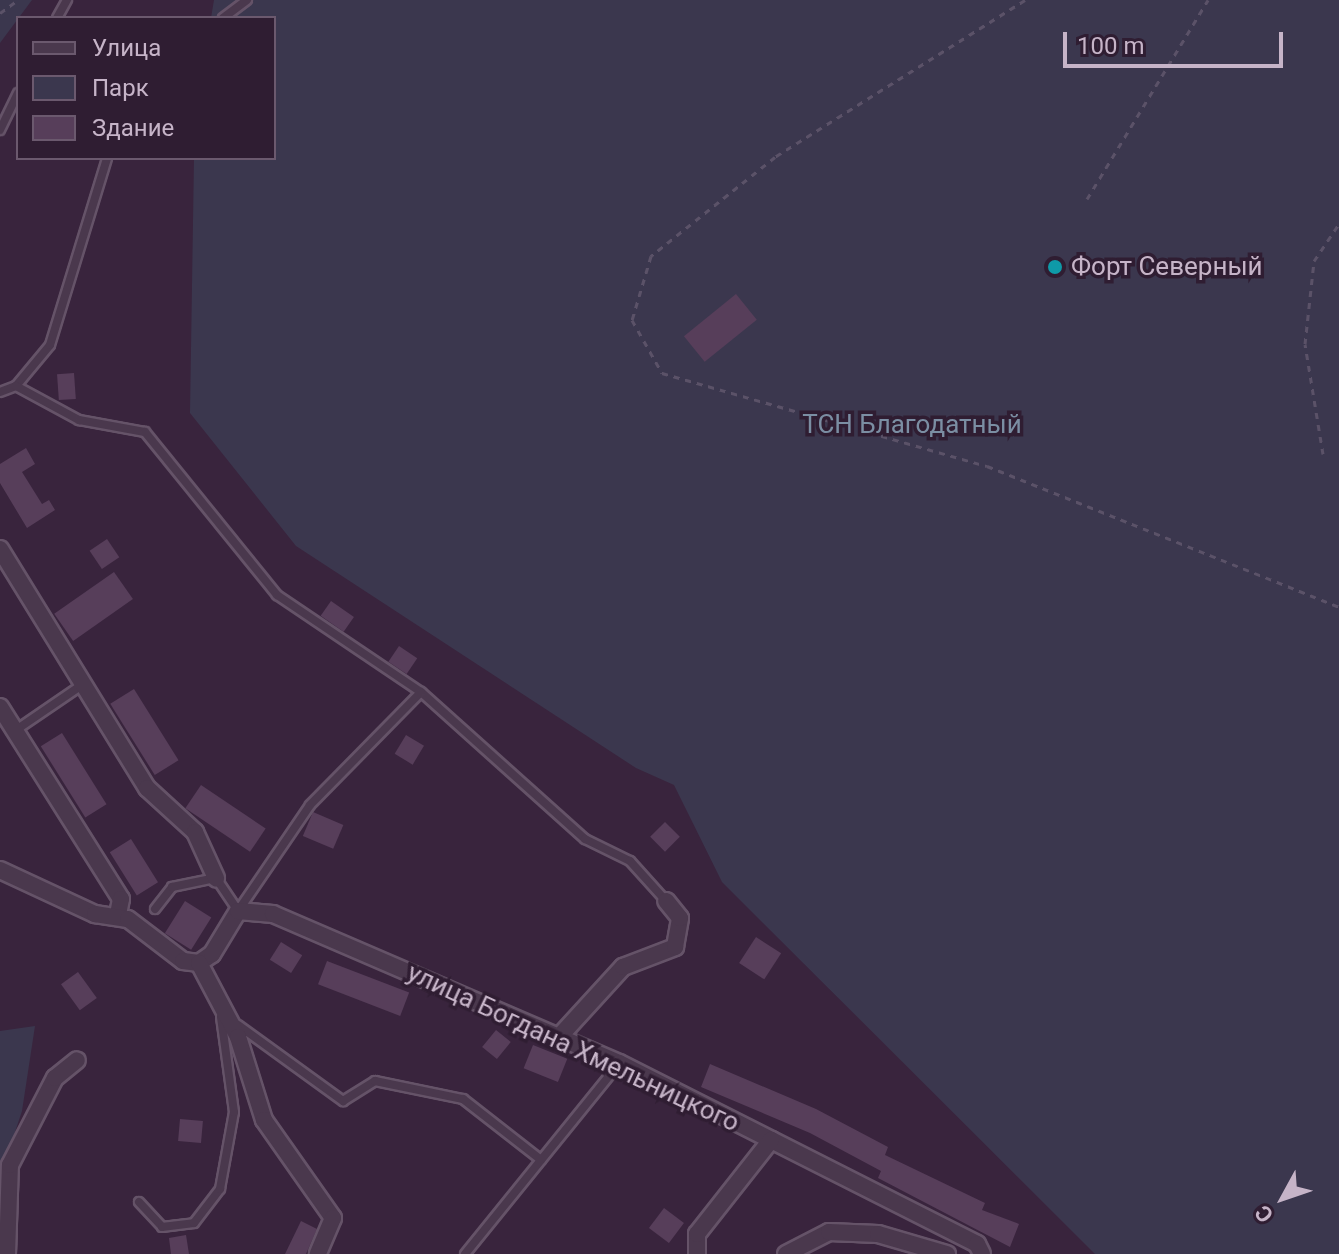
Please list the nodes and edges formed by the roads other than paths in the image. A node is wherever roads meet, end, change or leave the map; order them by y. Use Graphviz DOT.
graph roads {
  1 [pos="247,0"];
  2 [pos="226,16"];
  3 [pos="16,97"];
  4 [pos="0,130"];
  5 [pos="106,160"];
  6 [pos="16,386"];
  7 [pos="0,392"];
  8 [pos="0,549"];
  9 [pos="82,685"];
  10 [pos="421,692"];
  11 [pos="0,707"];
  12 [pos="16,730"];
  13 [pos="0,870"];
  14 [pos="216,878"];
  15 [pos="666,901"];
  16 [pos="155,909"];
  17 [pos="238,911"];
  18 [pos="118,914"];
  19 [pos="199,963"];
  20 [pos="218,1004"];
  21 [pos="559,1037"];
  22 [pos="77,1060"];
  23 [pos="619,1063"];
  24 [pos="771,1140"];
  25 [pos="541,1160"];
  26 [pos="139,1202"];
  27 [pos="975,1251"];
  28 [pos="7,1254"];
  29 [pos="318,1254"];
  30 [pos="465,1254"];
  31 [pos="697,1254"];
  32 [pos="786,1254"];
  33 [pos="947,1254"];
  1 -- 2 [label="lane"];
  3 -- 4 [label="lane"];
  5 -- 6 [label="lane"];
  6 -- 7 [label="lane"];
  6 -- 10 [label="lane"];
  8 -- 9 [label="street"];
  9 -- 12 [label="lane"];
  9 -- 14 [label="street"];
  10 -- 15 [label="lane"];
  10 -- 17 [label="lane"];
  11 -- 12 [label="street"];
  12 -- 18 [label="street"];
  13 -- 18 [label="street"];
  14 -- 16 [label="lane"];
  14 -- 17 [label="lane"];
  15 -- 21 [label="street"];
  17 -- 19 [label="street"];
  17 -- 21 [label="street, улица Богдана Хмельницкого"];
  18 -- 19 [label="street"];
  19 -- 20 [label="street"];
  20 -- 25 [label="lane"];
  20 -- 26 [label="lane"];
  20 -- 29 [label="street"];
  21 -- 23 [label="street, улица Богдана Хмельницкого"];
  22 -- 28 [label="street"];
  23 -- 24 [label="street, улица Богдана Хмельницкого"];
  23 -- 25 [label="lane"];
  24 -- 27 [label="street, улица Богдана Хмельницкого"];
  24 -- 31 [label="street"];
  25 -- 30 [label="lane"];
  32 -- 33 [label="street"];
}
